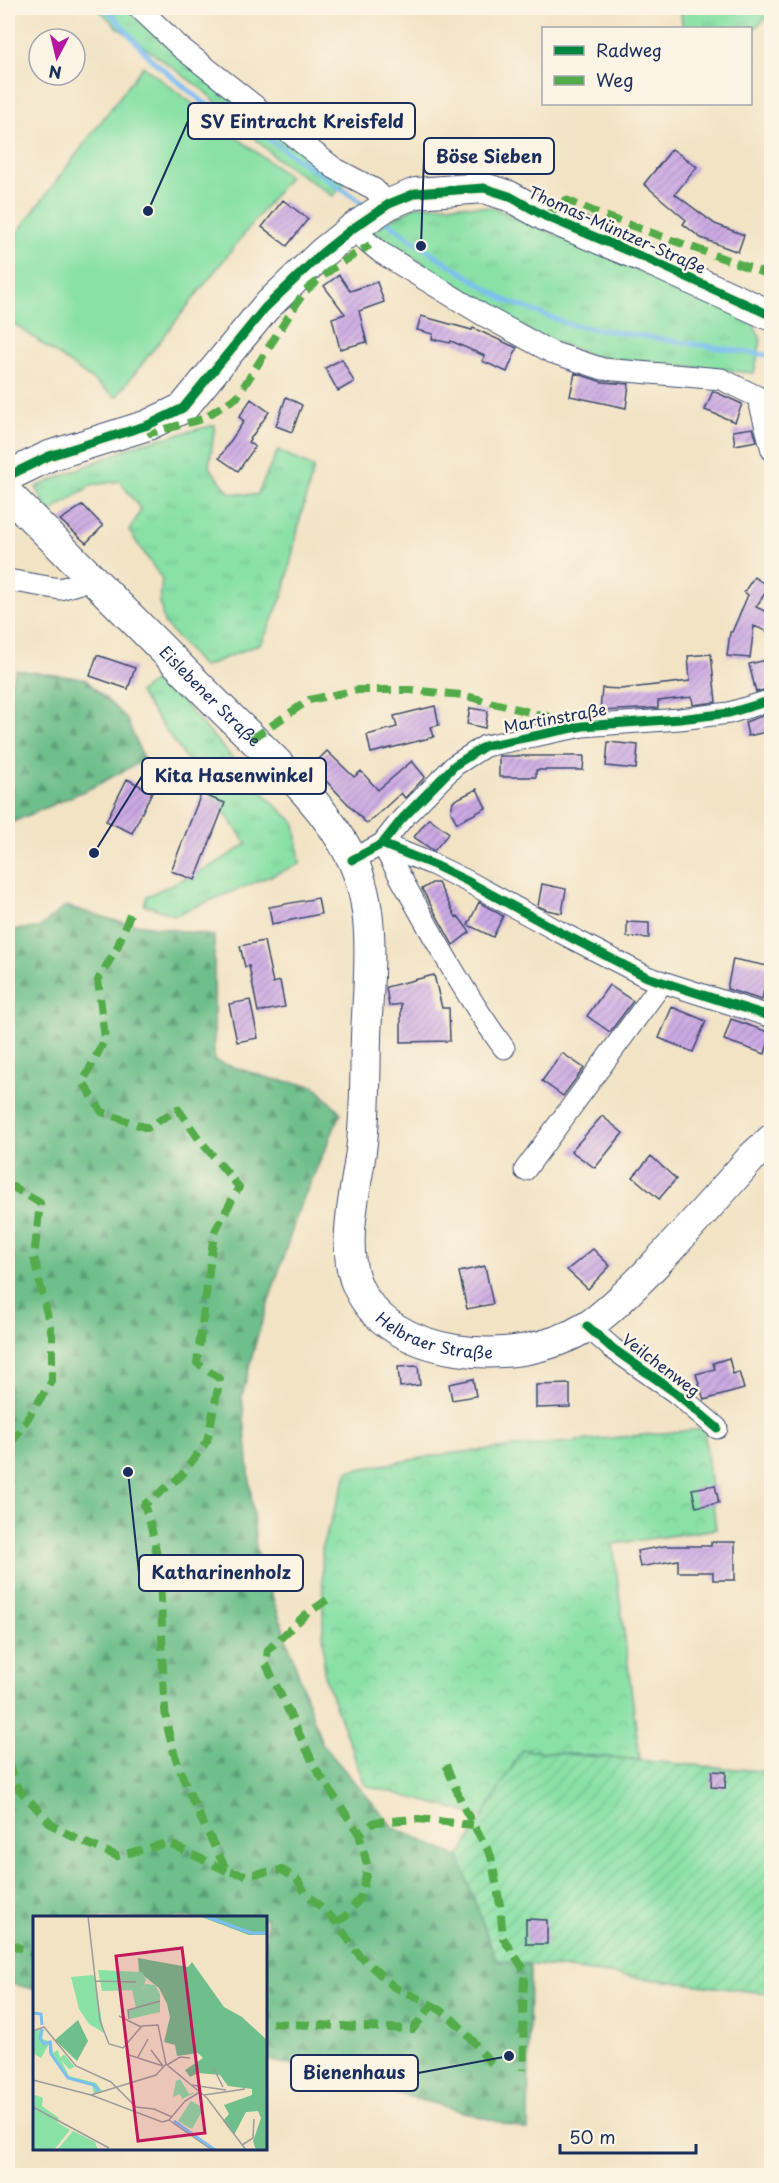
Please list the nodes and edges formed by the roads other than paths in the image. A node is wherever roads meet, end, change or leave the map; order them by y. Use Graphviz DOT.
graph roads {
  1 [pos="139,8"];
  2 [pos="372,215"];
  3 [pos="771,316"];
  4 [pos="771,450"];
  5 [pos="8,476"];
  6 [pos="8,494"];
  7 [pos="88,575"];
  8 [pos="8,580"];
  9 [pos="771,700"];
  10 [pos="382,844"];
  11 [pos="352,860"];
  12 [pos="369,963"];
  13 [pos="662,983"];
  14 [pos="771,1017"];
  15 [pos="504,1048"];
  16 [pos="771,1139"];
  17 [pos="525,1170"];
  18 [pos="588,1326"];
  19 [pos="717,1428"];
  1 -- 2 [label="street"];
  2 -- 3 [label="main road, Thomas-Müntzer-Straße"];
  2 -- 4 [label="street"];
  2 -- 5 [label="main road, Thomas-Müntzer-Straße"];
  6 -- 7 [label="main road, Eislebener Straße"];
  7 -- 8 [label="street"];
  7 -- 11 [label="main road, Eislebener Straße"];
  9 -- 10 [label="street, Martinstraße"];
  10 -- 11 [label="street, Martinstraße"];
  10 -- 13 [label="street"];
  10 -- 15 [label="street"];
  11 -- 12 [label="main road, Eislebener Straße"];
  12 -- 18 [label="main road, Helbraer Straße"];
  13 -- 14 [label="street"];
  13 -- 17 [label="street"];
  16 -- 18 [label="main road, Helbraer Straße"];
  18 -- 19 [label="street, Veilchenweg"];
}
